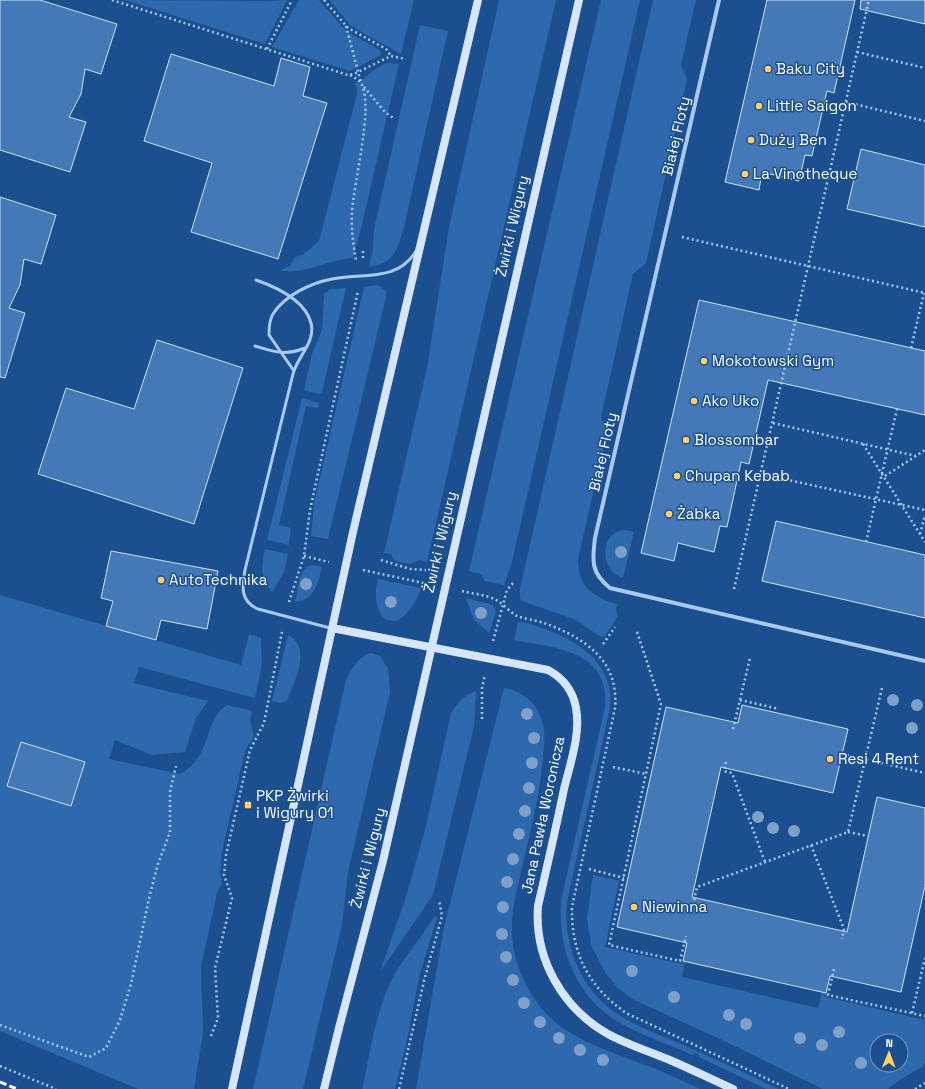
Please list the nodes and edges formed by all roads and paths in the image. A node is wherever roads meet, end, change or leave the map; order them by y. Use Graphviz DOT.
graph roads {
  1 [pos="112,0"];
  2 [pos="292,0"];
  3 [pos="324,0"];
  4 [pos="478,0"];
  5 [pos="579,0"];
  6 [pos="719,0"];
  7 [pos="869,0"];
  8 [pos="346,26"];
  9 [pos="267,49"];
  10 [pos="857,52"];
  11 [pos="391,56"];
  12 [pos="406,59"];
  13 [pos="925,68"];
  14 [pos="359,72"];
  15 [pos="350,75"];
  16 [pos="362,83"];
  17 [pos="846,102"];
  18 [pos="393,118"];
  19 [pos="925,121"];
  20 [pos="666,233"];
  21 [pos="423,239"];
  22 [pos="356,261"];
  23 [pos="808,266"];
  24 [pos="256,280"];
  25 [pos="359,286"];
  26 [pos="924,293"];
  27 [pos="290,296"];
  28 [pos="255,346"];
  29 [pos="305,348"];
  30 [pos="911,348"];
  31 [pos="281,353"];
  32 [pos="294,371"];
  33 [pos="897,409"];
  34 [pos="773,424"];
  35 [pos="863,444"];
  36 [pos="888,449"];
  37 [pos="925,450"];
  38 [pos="916,456"];
  39 [pos="882,472"];
  40 [pos="761,474"];
  41 [pos="884,476"];
  42 [pos="876,500"];
  43 [pos="902,505"];
  44 [pos="925,510"];
  45 [pos="925,515"];
  46 [pos="920,535"];
  47 [pos="866,542"];
  48 [pos="925,542"];
  49 [pos="304,556"];
  50 [pos="381,560"];
  51 [pos="326,561"];
  52 [pos="426,570"];
  53 [pos="379,574"];
  54 [pos="514,582"];
  55 [pos="423,583"];
  56 [pos="734,590"];
  57 [pos="463,591"];
  58 [pos="289,601"];
  59 [pos="503,605"];
  60 [pos="615,627"];
  61 [pos="332,628"];
  62 [pos="282,632"];
  63 [pos="637,632"];
  64 [pos="494,634"];
  65 [pos="603,644"];
  66 [pos="431,648"];
  67 [pos="750,658"];
  68 [pos="925,661"];
  69 [pos="482,688"];
  70 [pos="882,688"];
  71 [pos="740,700"];
  72 [pos="779,709"];
  73 [pos="482,720"];
  74 [pos="733,729"];
  75 [pos="842,754"];
  76 [pos="865,759"];
  77 [pos="726,762"];
  78 [pos="176,766"];
  79 [pos="613,767"];
  80 [pos="925,773"];
  81 [pos="646,774"];
  82 [pos="848,832"];
  83 [pos="868,836"];
  84 [pos="811,845"];
  85 [pos="765,862"];
  86 [pos="589,869"];
  87 [pos="624,878"];
  88 [pos="439,900"];
  89 [pos="693,905"];
  90 [pos="686,936"];
  91 [pos="842,939"];
  92 [pos="925,958"];
  93 [pos="834,969"];
  94 [pos="912,1013"];
  95 [pos="925,1016"];
  96 [pos="0,1025"];
  97 [pos="210,1036"];
  98 [pos="0,1066"];
  99 [pos="925,1083"];
  100 [pos="56,1089"];
  101 [pos="232,1089"];
  102 [pos="324,1089"];
  103 [pos="399,1089"];
  104 [pos="733,1089"];
  105 [pos="789,1089"];
  106 [pos="915,1089"];
  1 -- 9 [label="path"];
  2 -- 9 [label="path"];
  3 -- 8 [label="path"];
  4 -- 21 [label="main road"];
  5 -- 66 [label="main road, Żwirki i Wigury"];
  6 -- 20 [label="street, Białej Floty"];
  7 -- 10 [label="path"];
  8 -- 11 [label="path"];
  8 -- 14 [label="path"];
  9 -- 15 [label="path"];
  10 -- 13 [label="path"];
  10 -- 17 [label="path"];
  11 -- 12 [label="path"];
  11 -- 14 [label="path"];
  14 -- 15 [label="path"];
  14 -- 16 [label="path"];
  15 -- 16 [label="path"];
  16 -- 18 [label="path"];
  16 -- 22 [label="path"];
  17 -- 19 [label="path"];
  17 -- 23 [label="path"];
  20 -- 23 [label="path"];
  20 -- 68 [label="street, Białej Floty"];
  21 -- 27 [label="lane"];
  21 -- 61 [label="main road"];
  23 -- 26 [label="path"];
  23 -- 34 [label="path"];
  24 -- 27 [label="lane"];
  25 -- 49 [label="path"];
  26 -- 30 [label="path"];
  27 -- 29 [label="lane"];
  27 -- 31 [label="lane"];
  28 -- 31 [label="lane"];
  29 -- 31 [label="lane"];
  29 -- 32 [label="lane"];
  31 -- 32 [label="lane"];
  32 -- 61 [label="lane"];
  33 -- 36 [label="path"];
  34 -- 35 [label="path"];
  34 -- 40 [label="path"];
  35 -- 36 [label="path"];
  35 -- 39 [label="path"];
  36 -- 38 [label="path"];
  36 -- 39 [label="path"];
  37 -- 38 [label="path"];
  38 -- 41 [label="path"];
  39 -- 41 [label="path"];
  39 -- 42 [label="path"];
  40 -- 42 [label="path"];
  40 -- 56 [label="path"];
  41 -- 43 [label="path"];
  42 -- 43 [label="path"];
  42 -- 47 [label="path"];
  43 -- 44 [label="path"];
  43 -- 46 [label="path"];
  45 -- 46 [label="path"];
  46 -- 48 [label="path"];
  49 -- 51 [label="path"];
  49 -- 58 [label="path"];
  50 -- 52 [label="path"];
  53 -- 55 [label="path"];
  54 -- 59 [label="path"];
  57 -- 59 [label="path"];
  59 -- 64 [label="path"];
  59 -- 105 [label="path"];
  60 -- 65 [label="path"];
  61 -- 66 [label="main road, Jana Pawła Woronicza"];
  61 -- 101 [label="main road"];
  62 -- 97 [label="path"];
  63 -- 81 [label="path"];
  66 -- 102 [label="main road, Żwirki i Wigury"];
  66 -- 104 [label="main road, Jana Pawła Woronicza"];
  67 -- 71 [label="path"];
  69 -- 73 [label="path"];
  70 -- 76 [label="path"];
  71 -- 72 [label="path"];
  71 -- 74 [label="path"];
  75 -- 76 [label="path"];
  76 -- 80 [label="path"];
  76 -- 82 [label="path"];
  77 -- 85 [label="path"];
  78 -- 96 [label="path"];
  79 -- 81 [label="path"];
  81 -- 87 [label="path"];
  82 -- 83 [label="path"];
  82 -- 84 [label="path"];
  84 -- 85 [label="path"];
  84 -- 91 [label="path"];
  85 -- 89 [label="path"];
  86 -- 87 [label="path"];
  87 -- 90 [label="path"];
  88 -- 103 [label="path"];
  92 -- 94 [label="path"];
  93 -- 94 [label="path"];
  94 -- 95 [label="path"];
  98 -- 100 [label="path"];
  99 -- 106 [label="path"];
}
